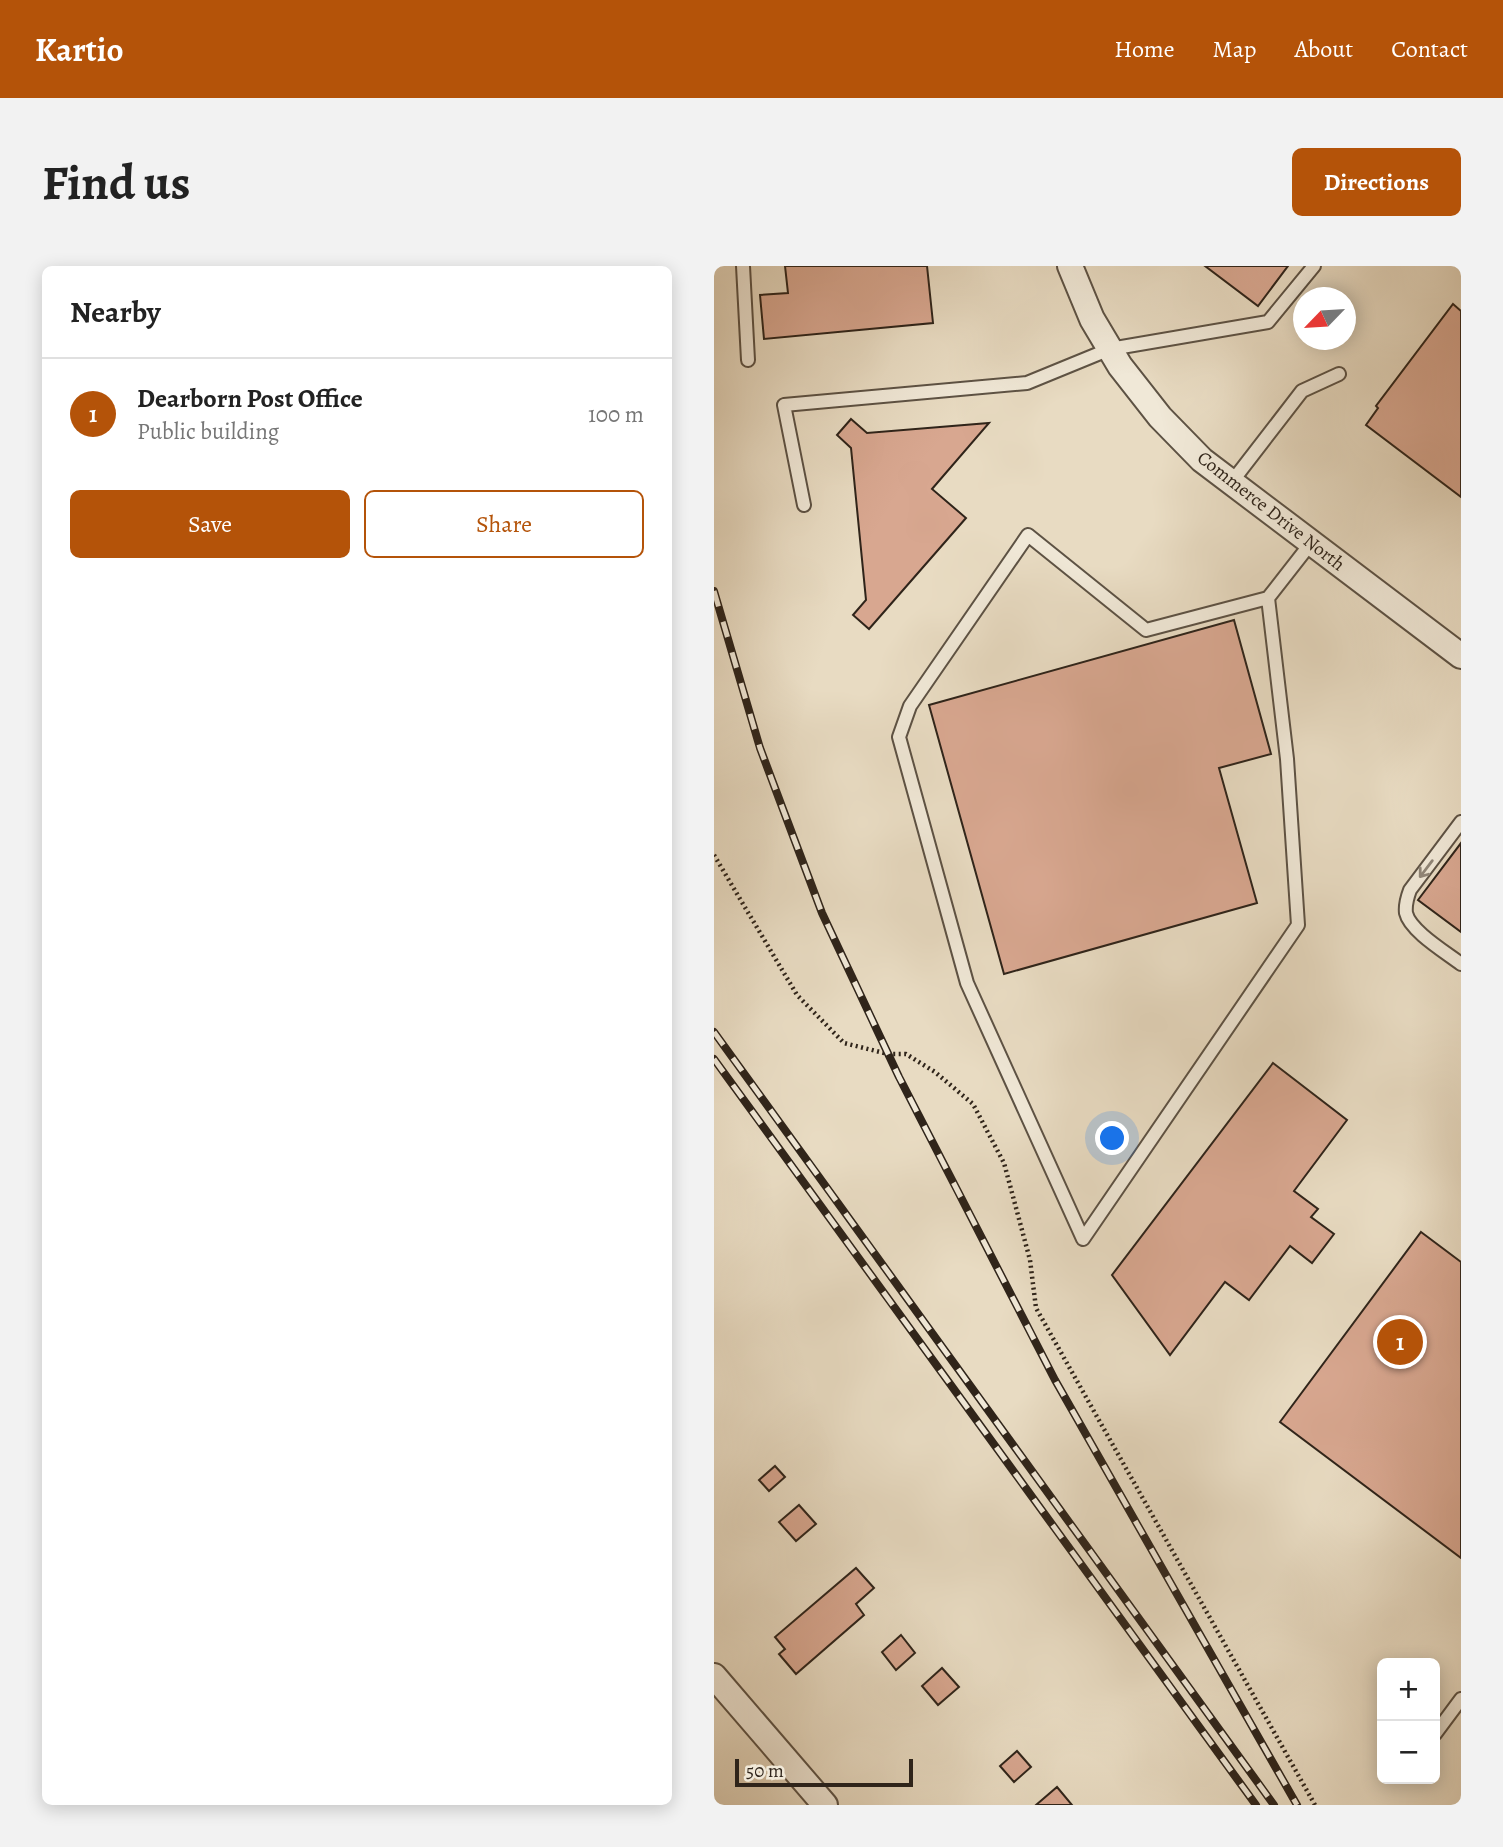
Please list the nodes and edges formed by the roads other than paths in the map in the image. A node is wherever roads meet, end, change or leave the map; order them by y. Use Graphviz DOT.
graph roads {
  1 [pos="743,266"];
  2 [pos="1070,266"];
  3 [pos="1314,266"];
  4 [pos="1110,349"];
  5 [pos="748,360"];
  6 [pos="1339,374"];
  7 [pos="1231,483"];
  8 [pos="804,505"];
  9 [pos="1311,543"];
  10 [pos="1268,598"];
  11 [pos="1461,656"];
  12 [pos="1461,822"];
  13 [pos="1461,964"];
  14 [pos="714,1676"];
  15 [pos="1461,1699"];
  16 [pos="1440,1727"];
  17 [pos="825,1805"];
  1 -- 5 [label="lane"];
  2 -- 4 [label="street, Commerce Drive North"];
  3 -- 4 [label="lane"];
  4 -- 7 [label="street, Commerce Drive North"];
  4 -- 8 [label="lane"];
  6 -- 7 [label="lane"];
  7 -- 9 [label="street, Commerce Drive North"];
  9 -- 10 [label="lane"];
  9 -- 11 [label="street, Commerce Drive North"];
  10 -- 10 [label="lane"];
  12 -- 13 [label="lane, one-way"];
  14 -- 17 [label="street"];
  15 -- 16 [label="lane"];
}
